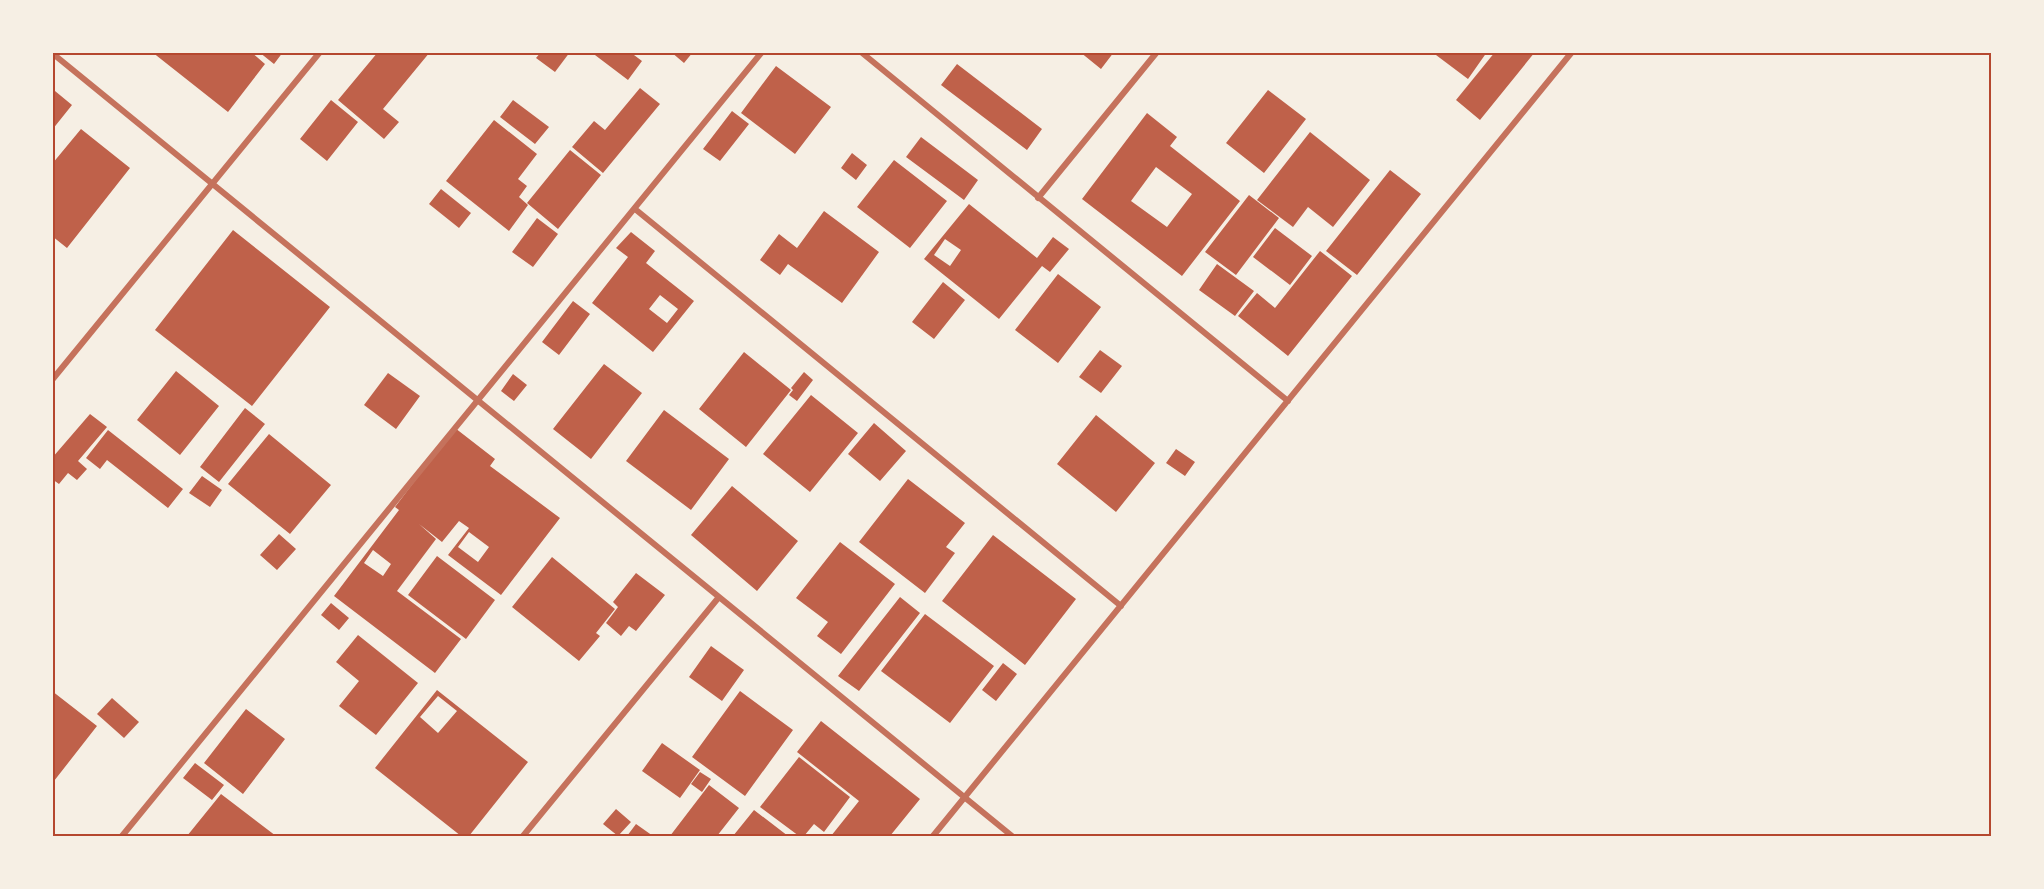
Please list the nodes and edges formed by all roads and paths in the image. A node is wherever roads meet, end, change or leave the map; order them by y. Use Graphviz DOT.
graph roads {
  1 [pos="320,52"];
  2 [pos="762,52"];
  3 [pos="861,52"];
  4 [pos="1157,52"];
  5 [pos="1572,52"];
  6 [pos="52,53"];
  7 [pos="212,184"];
  8 [pos="1038,198"];
  9 [pos="634,209"];
  10 [pos="52,380"];
  11 [pos="478,401"];
  12 [pos="1288,401"];
  13 [pos="719,597"];
  14 [pos="1121,606"];
  15 [pos="964,798"];
  16 [pos="123,837"];
  17 [pos="523,837"];
  18 [pos="933,837"];
  19 [pos="1012,837"];
  1 -- 7 [label="street"];
  2 -- 9 [label="street"];
  3 -- 8 [label="street"];
  4 -- 8 [label="street"];
  5 -- 12 [label="street"];
  6 -- 7 [label="street"];
  7 -- 10 [label="street"];
  7 -- 11 [label="street"];
  8 -- 12 [label="street"];
  9 -- 11 [label="street"];
  9 -- 14 [label="street"];
  11 -- 13 [label="street"];
  11 -- 16 [label="street"];
  12 -- 14 [label="street"];
  13 -- 15 [label="street"];
  13 -- 17 [label="street"];
  14 -- 15 [label="street"];
  15 -- 18 [label="street"];
  15 -- 19 [label="street"];
}
